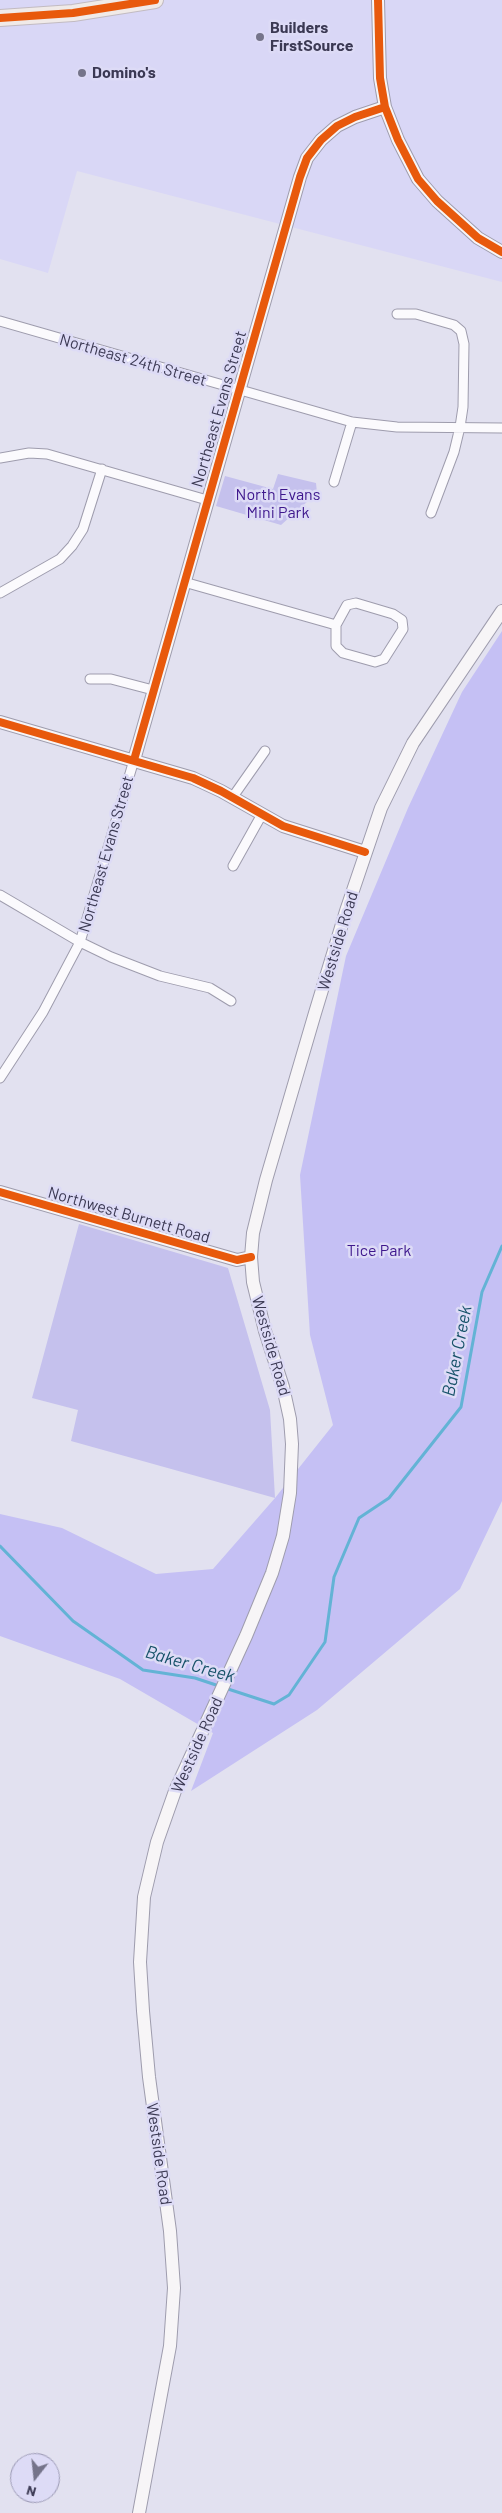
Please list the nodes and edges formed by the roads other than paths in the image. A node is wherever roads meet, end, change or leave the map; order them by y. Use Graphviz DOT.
graph roads {
  1 [pos="155,0"];
  2 [pos="378,0"];
  3 [pos="0,18"];
  4 [pos="385,107"];
  5 [pos="502,252"];
  6 [pos="396,314"];
  7 [pos="0,321"];
  8 [pos="239,391"];
  9 [pos="352,422"];
  10 [pos="460,427"];
  11 [pos="502,428"];
  12 [pos="0,458"];
  13 [pos="102,469"];
  14 [pos="334,482"];
  15 [pos="207,500"];
  16 [pos="431,513"];
  17 [pos="184,582"];
  18 [pos="0,593"];
  19 [pos="502,611"];
  20 [pos="336,625"];
  21 [pos="90,679"];
  22 [pos="153,690"];
  23 [pos="0,722"];
  24 [pos="264,751"];
  25 [pos="134,760"];
  26 [pos="232,798"];
  27 [pos="261,816"];
  28 [pos="365,852"];
  29 [pos="233,866"];
  30 [pos="0,895"];
  31 [pos="80,942"];
  32 [pos="230,1001"];
  33 [pos="0,1078"];
  34 [pos="0,1192"];
  35 [pos="251,1257"];
  36 [pos="139,2513"];
  1 -- 3 [label="highway"];
  2 -- 4 [label="main road"];
  4 -- 5 [label="main road"];
  4 -- 8 [label="main road, Northeast Evans Street"];
  6 -- 10 [label="street"];
  7 -- 8 [label="street, Northeast 24th Street"];
  8 -- 9 [label="street, Northeast 24th Street"];
  8 -- 15 [label="main road, Northeast Evans Street"];
  9 -- 10 [label="street, Northeast 24th Street"];
  9 -- 14 [label="street"];
  10 -- 11 [label="street, Northeast 24th Street"];
  10 -- 16 [label="street"];
  12 -- 13 [label="street"];
  13 -- 15 [label="street"];
  13 -- 18 [label="street"];
  15 -- 17 [label="main road, Northeast Evans Street"];
  17 -- 20 [label="street"];
  17 -- 22 [label="main road, Northeast Evans Street"];
  19 -- 28 [label="main road, Westside Road"];
  20 -- 20 [label="street"];
  21 -- 22 [label="street"];
  22 -- 25 [label="main road, Northeast Evans Street"];
  23 -- 25 [label="main road"];
  24 -- 26 [label="street"];
  25 -- 26 [label="main road"];
  25 -- 31 [label="street, Northeast Evans Street"];
  26 -- 27 [label="main road"];
  27 -- 28 [label="main road"];
  27 -- 29 [label="street"];
  28 -- 35 [label="main road, Westside Road"];
  30 -- 31 [label="street"];
  31 -- 32 [label="street"];
  31 -- 33 [label="street, Northeast Evans Street"];
  34 -- 35 [label="main road, Northwest Burnett Road"];
  35 -- 36 [label="main road, Westside Road"];
}
